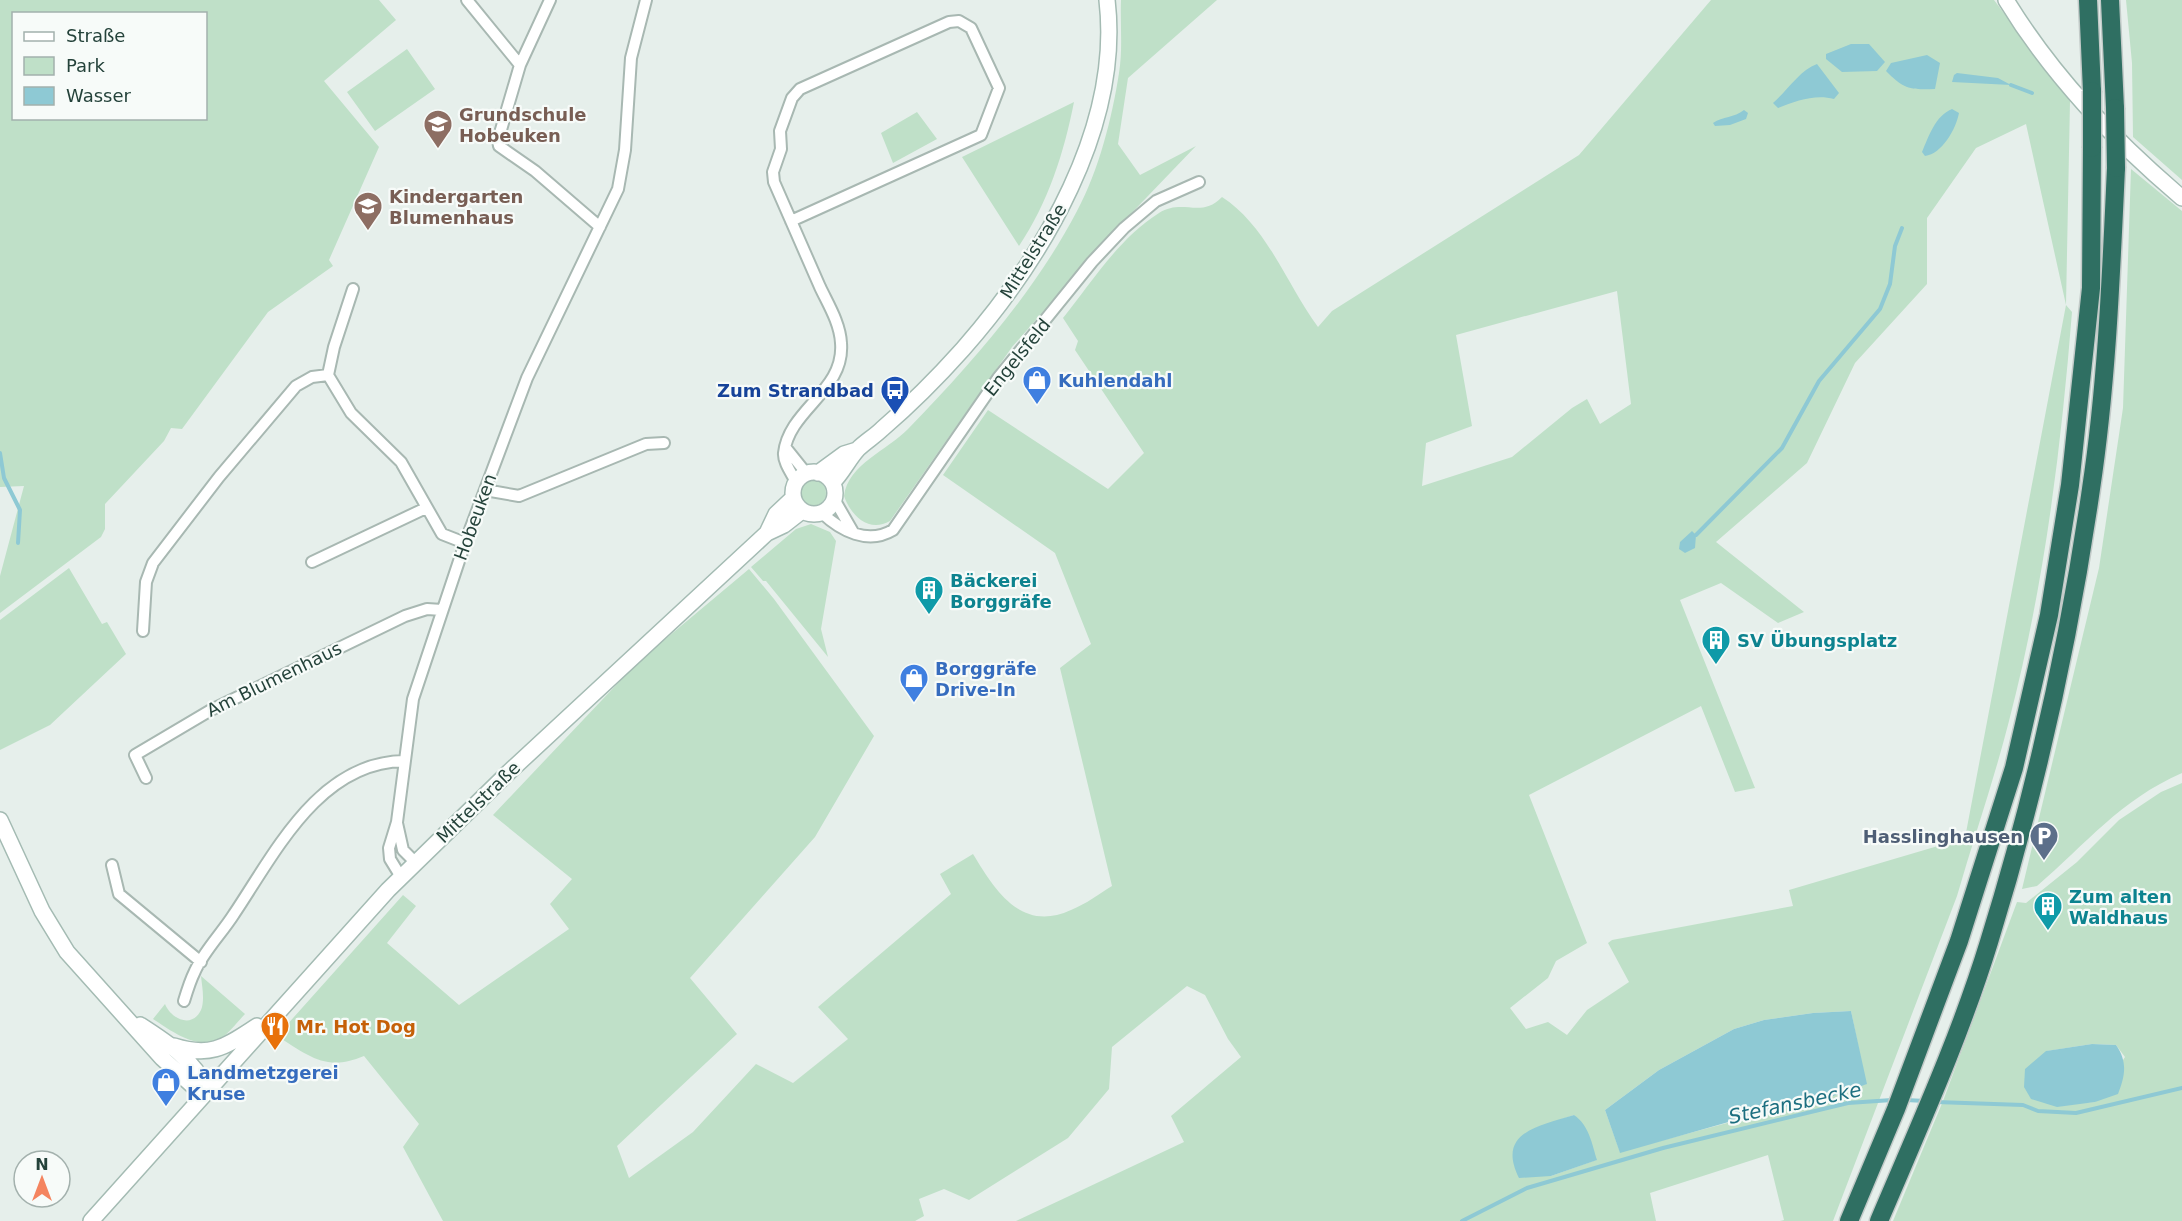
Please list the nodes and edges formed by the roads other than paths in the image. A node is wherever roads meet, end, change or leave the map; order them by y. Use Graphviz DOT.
graph roads {
  1 [pos="467,0"];
  2 [pos="550,0"];
  3 [pos="646,0"];
  4 [pos="1107,0"];
  5 [pos="2006,0"];
  6 [pos="2088,0"];
  7 [pos="2110,0"];
  8 [pos="520,65"];
  9 [pos="1199,182"];
  10 [pos="2182,198"];
  11 [pos="791,222"];
  12 [pos="600,226"];
  13 [pos="353,289"];
  14 [pos="328,375"];
  15 [pos="664,443"];
  16 [pos="857,450"];
  17 [pos="807,476"];
  18 [pos="833,482"];
  19 [pos="485,490"];
  20 [pos="793,498"];
  21 [pos="834,499"];
  22 [pos="426,508"];
  23 [pos="802,511"];
  24 [pos="822,513"];
  25 [pos="854,532"];
  26 [pos="767,533"];
  27 [pos="465,543"];
  28 [pos="312,562"];
  29 [pos="442,610"];
  30 [pos="143,631"];
  31 [pos="404,761"];
  32 [pos="146,778"];
  33 [pos="0,820"];
  34 [pos="397,822"];
  35 [pos="416,863"];
  36 [pos="112,865"];
  37 [pos="401,877"];
  38 [pos="201,962"];
  39 [pos="184,1001"];
  40 [pos="123,1013"];
  41 [pos="272,1017"];
  42 [pos="171,1045"];
  43 [pos="206,1093"];
  44 [pos="91,1221"];
  45 [pos="1849,1221"];
  46 [pos="1879,1221"];
  1 -- 8 [label="street"];
  2 -- 8 [label="street"];
  3 -- 12 [label="street, Hobeuken"];
  4 -- 16 [label="main road, Mittelstraße"];
  5 -- 10 [label="main road"];
  6 -- 45 [label="highway, bridge"];
  7 -- 46 [label="highway, bridge"];
  8 -- 12 [label="street"];
  9 -- 25 [label="street, Engelsfeld"];
  11 -- 11 [label="street"];
  11 -- 17 [label="street"];
  12 -- 19 [label="street, Hobeuken"];
  13 -- 14 [label="street"];
  14 -- 22 [label="street"];
  14 -- 30 [label="street"];
  15 -- 19 [label="street"];
  16 -- 17 [label="main road, Mittelstraße"];
  16 -- 18 [label="main road, Mittelstraße"];
  17 -- 18 [label="main road"];
  17 -- 20 [label="main road"];
  18 -- 21 [label="main road"];
  19 -- 27 [label="street, Hobeuken"];
  20 -- 23 [label="main road"];
  20 -- 26 [label="main road, Mittelstraße"];
  21 -- 24 [label="main road"];
  21 -- 25 [label="street"];
  22 -- 27 [label="street"];
  22 -- 28 [label="street"];
  23 -- 24 [label="main road"];
  23 -- 26 [label="main road, Mittelstraße"];
  24 -- 25 [label="street, Engelsfeld"];
  26 -- 35 [label="main road, Mittelstraße"];
  27 -- 29 [label="street, Hobeuken"];
  29 -- 31 [label="street, Hobeuken"];
  29 -- 32 [label="street, Am Blumenhaus"];
  31 -- 34 [label="street, Hobeuken"];
  31 -- 38 [label="street"];
  33 -- 40 [label="main road"];
  34 -- 35 [label="street, Hobeuken"];
  34 -- 37 [label="street, Hobeuken"];
  35 -- 37 [label="main road, Mittelstraße"];
  36 -- 38 [label="street"];
  37 -- 41 [label="main road, Mittelstraße"];
  38 -- 39 [label="street"];
  40 -- 42 [label="main road"];
  40 -- 43 [label="main road"];
  41 -- 42 [label="main road"];
  41 -- 43 [label="main road, Mittelstraße"];
  42 -- 43 [label="main road"];
  43 -- 44 [label="main road, Mittelstraße"];
}
